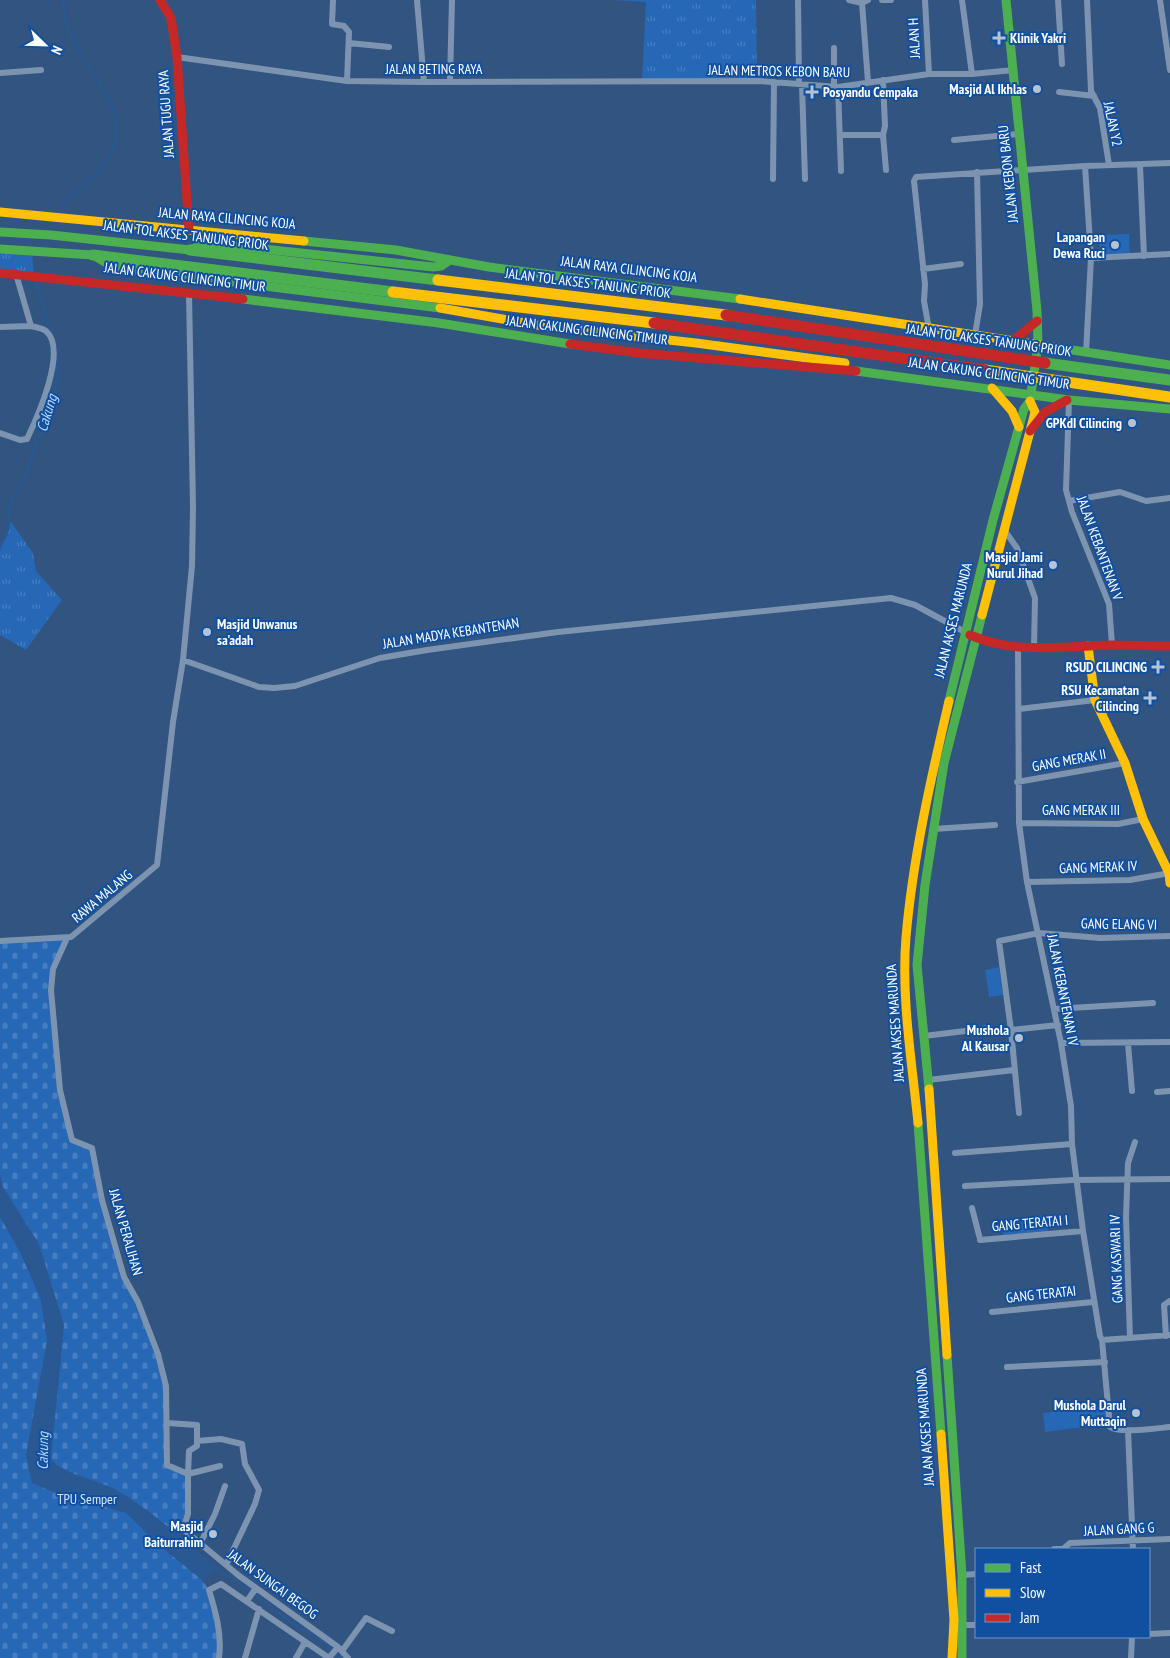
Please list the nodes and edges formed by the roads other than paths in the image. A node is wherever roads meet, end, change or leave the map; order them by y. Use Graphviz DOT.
graph roads {
  1 [pos="160,0"];
  2 [pos="333,0"];
  3 [pos="417,0"];
  4 [pos="452,0"];
  5 [pos="798,0"];
  6 [pos="849,0"];
  7 [pos="882,0"];
  8 [pos="892,0"];
  9 [pos="925,0"];
  10 [pos="962,0"];
  11 [pos="1006,0"];
  12 [pos="1058,0"];
  13 [pos="1087,0"];
  14 [pos="1160,0"];
  15 [pos="865,2"];
  16 [pos="349,43"];
  17 [pos="389,47"];
  18 [pos="834,48"];
  19 [pos="177,57"];
  20 [pos="1062,64"];
  21 [pos="41,70"];
  22 [pos="1014,70"];
  23 [pos="1170,70"];
  24 [pos="0,73"];
  25 [pos="929,74"];
  26 [pos="972,74"];
  27 [pos="346,80"];
  28 [pos="883,80"];
  29 [pos="450,81"];
  30 [pos="424,82"];
  31 [pos="692,82"];
  32 [pos="774,82"];
  33 [pos="868,82"];
  34 [pos="800,84"];
  35 [pos="836,87"];
  36 [pos="1059,92"];
  37 [pos="1094,96"];
  38 [pos="883,134"];
  39 [pos="1019,134"];
  40 [pos="840,135"];
  41 [pos="954,140"];
  42 [pos="1170,163"];
  43 [pos="1109,165"];
  44 [pos="1140,165"];
  45 [pos="1085,166"];
  46 [pos="886,170"];
  47 [pos="1023,170"];
  48 [pos="841,171"];
  49 [pos="977,172"];
  50 [pos="773,179"];
  51 [pos="805,179"];
  52 [pos="0,212"];
  53 [pos="189,230"];
  54 [pos="0,232"];
  55 [pos="0,249"];
  56 [pos="190,250"];
  57 [pos="1170,254"];
  58 [pos="93,255"];
  59 [pos="1144,256"];
  60 [pos="1091,258"];
  61 [pos="450,260"];
  62 [pos="961,264"];
  63 [pos="923,269"];
  64 [pos="0,273"];
  65 [pos="18,274"];
  66 [pos="189,292"];
  67 [pos="1037,321"];
  68 [pos="31,326"];
  69 [pos="0,327"];
  70 [pos="930,329"];
  71 [pos="975,337"];
  72 [pos="994,339"];
  73 [pos="1018,342"];
  74 [pos="1038,344"];
  75 [pos="1086,354"];
  76 [pos="1037,357"];
  77 [pos="1170,365"];
  78 [pos="873,372"];
  79 [pos="1170,380"];
  80 [pos="988,388"];
  81 [pos="1170,396"];
  82 [pos="1031,398"];
  83 [pos="1068,400"];
  84 [pos="1170,409"];
  85 [pos="1025,429"];
  86 [pos="0,433"];
  87 [pos="1170,498"];
  88 [pos="1069,501"];
  89 [pos="1005,532"];
  90 [pos="965,632"];
  91 [pos="977,639"];
  92 [pos="1112,645"];
  93 [pos="1088,646"];
  94 [pos="1170,646"];
  95 [pos="1018,648"];
  96 [pos="1034,648"];
  97 [pos="184,660"];
  98 [pos="1095,700"];
  99 [pos="1018,709"];
  100 [pos="1125,763"];
  101 [pos="1017,782"];
  102 [pos="1143,819"];
  103 [pos="1019,823"];
  104 [pos="995,825"];
  105 [pos="934,829"];
  106 [pos="1170,876"];
  107 [pos="1027,882"];
  108 [pos="1039,933"];
  109 [pos="1170,936"];
  110 [pos="67,938"];
  111 [pos="0,941"];
  112 [pos="1153,1003"];
  113 [pos="1054,1009"];
  114 [pos="1058,1025"];
  115 [pos="990,1028"];
  116 [pos="1011,1030"];
  117 [pos="924,1036"];
  118 [pos="1170,1042"];
  119 [pos="1061,1043"];
  120 [pos="1128,1044"];
  121 [pos="1014,1070"];
  122 [pos="928,1080"];
  123 [pos="1170,1091"];
  124 [pos="1132,1092"];
  125 [pos="1157,1092"];
  126 [pos="1019,1113"];
  127 [pos="1135,1142"];
  128 [pos="1072,1144"];
  129 [pos="956,1153"];
  130 [pos="1129,1179"];
  131 [pos="1170,1179"];
  132 [pos="1077,1180"];
  133 [pos="965,1186"];
  134 [pos="972,1208"];
  135 [pos="1083,1231"];
  136 [pos="1093,1302"];
  137 [pos="1170,1302"];
  138 [pos="992,1312"];
  139 [pos="1168,1335"];
  140 [pos="1101,1338"];
  141 [pos="1130,1338"];
  142 [pos="1105,1362"];
  143 [pos="1007,1367"];
  144 [pos="167,1423"];
  145 [pos="1170,1427"];
  146 [pos="1128,1430"];
  147 [pos="197,1441"];
  148 [pos="220,1466"];
  149 [pos="188,1474"];
  150 [pos="225,1486"];
  151 [pos="1170,1539"];
  152 [pos="1133,1540"];
  153 [pos="200,1544"];
  154 [pos="1064,1548"];
  155 [pos="1133,1548"];
  156 [pos="226,1565"];
  157 [pos="962,1574"];
  158 [pos="975,1574"];
  159 [pos="255,1589"];
  160 [pos="248,1600"];
  161 [pos="259,1609"];
  162 [pos="963,1625"];
  163 [pos="975,1625"];
  164 [pos="392,1631"];
  165 [pos="1170,1633"];
  166 [pos="1150,1634"];
  167 [pos="1132,1638"];
  168 [pos="305,1642"];
  169 [pos="339,1648"];
  170 [pos="330,1657"];
  171 [pos="218,1658"];
  172 [pos="245,1658"];
  173 [pos="296,1658"];
  174 [pos="348,1658"];
  175 [pos="952,1658"];
  176 [pos="962,1658"];
  177 [pos="1131,1658"];
  1 -- 19 [label="main road, JALAN TUGU RAYA"];
  2 -- 16 [label="street"];
  3 -- 30 [label="street"];
  4 -- 29 [label="street"];
  5 -- 34 [label="street"];
  6 -- 15 [label="street"];
  7 -- 8 [label="street"];
  9 -- 25 [label="street, JALAN H"];
  10 -- 26 [label="street"];
  11 -- 22 [label="main road, JALAN KEBON BARU"];
  12 -- 20 [label="street"];
  13 -- 37 [label="street, JALAN Y2"];
  14 -- 23 [label="street"];
  15 -- 33 [label="street"];
  16 -- 17 [label="street"];
  16 -- 27 [label="street"];
  18 -- 35 [label="street"];
  19 -- 27 [label="street, JALAN BETING RAYA"];
  19 -- 53 [label="main road, JALAN TUGU RAYA"];
  21 -- 24 [label="street"];
  22 -- 26 [label="street, JALAN METROS KEBON BARU"];
  22 -- 39 [label="main road, JALAN KEBON BARU"];
  25 -- 26 [label="street, JALAN METROS KEBON BARU"];
  25 -- 28 [label="street, JALAN METROS KEBON BARU"];
  27 -- 30 [label="street, JALAN BETING RAYA"];
  28 -- 33 [label="street, JALAN METROS KEBON BARU"];
  28 -- 38 [label="street"];
  29 -- 30 [label="street, JALAN BETING RAYA"];
  29 -- 31 [label="street, JALAN BETING RAYA"];
  31 -- 32 [label="street, JALAN METROS KEBON BARU"];
  32 -- 34 [label="street, JALAN METROS KEBON BARU"];
  32 -- 50 [label="street"];
  33 -- 35 [label="street, JALAN METROS KEBON BARU"];
  34 -- 35 [label="street, JALAN METROS KEBON BARU"];
  34 -- 51 [label="street"];
  35 -- 40 [label="street"];
  36 -- 37 [label="street"];
  37 -- 43 [label="street, JALAN Y2"];
  38 -- 40 [label="street"];
  38 -- 46 [label="street"];
  39 -- 41 [label="street"];
  39 -- 47 [label="main road, JALAN KEBON BARU"];
  40 -- 48 [label="street"];
  42 -- 44 [label="street"];
  43 -- 44 [label="street"];
  43 -- 45 [label="street"];
  44 -- 59 [label="street"];
  45 -- 47 [label="street"];
  45 -- 60 [label="street"];
  47 -- 49 [label="street"];
  47 -- 67 [label="main road, JALAN KEBON BARU"];
  49 -- 63 [label="street"];
  49 -- 71 [label="street"];
  52 -- 53 [label="main road, JALAN RAYA CILINCING KOJA"];
  53 -- 61 [label="main road, JALAN RAYA CILINCING KOJA"];
  54 -- 56 [label="main road, JALAN TOL AKSES TANJUNG PRIOK"];
  55 -- 58 [label="main road"];
  56 -- 61 [label="main road"];
  56 -- 79 [label="main road, JALAN TOL AKSES TANJUNG PRIOK, bridge"];
  57 -- 59 [label="street"];
  58 -- 78 [label="main road"];
  58 -- 81 [label="main road, bridge"];
  59 -- 60 [label="street"];
  60 -- 75 [label="street"];
  61 -- 70 [label="main road, JALAN RAYA CILINCING KOJA"];
  62 -- 63 [label="street"];
  63 -- 70 [label="street"];
  64 -- 65 [label="main road, JALAN CAKUNG CILINCING TIMUR"];
  65 -- 66 [label="main road, JALAN CAKUNG CILINCING TIMUR"];
  65 -- 68 [label="street"];
  66 -- 78 [label="main road, JALAN CAKUNG CILINCING TIMUR"];
  66 -- 97 [label="street"];
  67 -- 73 [label="main road"];
  67 -- 74 [label="main road, JALAN KEBON BARU"];
  68 -- 69 [label="street"];
  68 -- 86 [label="street"];
  70 -- 71 [label="main road, JALAN RAYA CILINCING KOJA"];
  71 -- 72 [label="main road, JALAN RAYA CILINCING KOJA"];
  72 -- 73 [label="main road, JALAN RAYA CILINCING KOJA"];
  72 -- 80 [label="main road"];
  73 -- 74 [label="main road, JALAN RAYA CILINCING KOJA"];
  73 -- 76 [label="main road"];
  74 -- 75 [label="main road, JALAN RAYA CILINCING KOJA"];
  74 -- 76 [label="main road, JALAN AKSES MARUNDA"];
  75 -- 77 [label="main road, JALAN RAYA CILINCING KOJA"];
  76 -- 82 [label="main road, JALAN AKSES MARUNDA"];
  78 -- 80 [label="main road, JALAN CAKUNG CILINCING TIMUR"];
  80 -- 82 [label="main road, JALAN CAKUNG CILINCING TIMUR"];
  80 -- 85 [label="main road"];
  82 -- 83 [label="main road, JALAN CAKUNG CILINCING TIMUR"];
  82 -- 85 [label="main road, JALAN AKSES MARUNDA"];
  83 -- 84 [label="main road, JALAN CAKUNG CILINCING TIMUR"];
  83 -- 85 [label="main road"];
  83 -- 88 [label="street, JALAN KEBANTENAN V"];
  85 -- 89 [label="main road, JALAN AKSES MARUNDA"];
  85 -- 90 [label="main road, JALAN AKSES MARUNDA"];
  87 -- 88 [label="street"];
  88 -- 92 [label="street, JALAN KEBANTENAN V"];
  89 -- 91 [label="main road, JALAN AKSES MARUNDA"];
  89 -- 96 [label="street"];
  90 -- 91 [label="main road, JALAN MADYA KEBANTENAN"];
  90 -- 97 [label="street, JALAN MADYA KEBANTENAN"];
  90 -- 175 [label="main road, JALAN AKSES MARUNDA"];
  91 -- 95 [label="main road, JALAN MADYA KEBANTENAN"];
  91 -- 105 [label="main road, JALAN AKSES MARUNDA"];
  92 -- 93 [label="main road, JALAN MADYA KEBANTENAN"];
  92 -- 94 [label="main road, JALAN MADYA KEBANTENAN"];
  93 -- 96 [label="main road, JALAN MADYA KEBANTENAN"];
  93 -- 98 [label="main road"];
  95 -- 96 [label="main road, JALAN MADYA KEBANTENAN"];
  95 -- 99 [label="street, JALAN KEBANTENAN IV"];
  97 -- 110 [label="street, RAWA MALANG"];
  98 -- 99 [label="street"];
  98 -- 100 [label="main road"];
  99 -- 101 [label="street, JALAN KEBANTENAN IV"];
  100 -- 101 [label="street, GANG MERAK II"];
  100 -- 102 [label="main road"];
  101 -- 103 [label="street, JALAN KEBANTENAN IV"];
  102 -- 103 [label="street, GANG MERAK III"];
  102 -- 106 [label="main road"];
  103 -- 107 [label="street, JALAN KEBANTENAN IV"];
  104 -- 105 [label="street"];
  105 -- 117 [label="main road, JALAN AKSES MARUNDA"];
  106 -- 107 [label="street, GANG MERAK IV"];
  107 -- 108 [label="street, JALAN KEBANTENAN IV"];
  108 -- 109 [label="street, GANG ELANG VI"];
  108 -- 113 [label="street, JALAN KEBANTENAN IV"];
  108 -- 116 [label="street, GANG ELANG VI"];
  110 -- 111 [label="street, RAWA MALANG"];
  110 -- 144 [label="street, JALAN PERALIHAN"];
  112 -- 113 [label="street"];
  113 -- 114 [label="street, JALAN KEBANTENAN IV"];
  114 -- 116 [label="street"];
  114 -- 119 [label="street, JALAN KEBANTENAN IV"];
  115 -- 117 [label="street"];
  116 -- 121 [label="street"];
  117 -- 122 [label="main road, JALAN AKSES MARUNDA"];
  118 -- 120 [label="street"];
  119 -- 120 [label="street"];
  119 -- 128 [label="street, JALAN KEBANTENAN IV"];
  120 -- 124 [label="street"];
  121 -- 122 [label="street"];
  121 -- 126 [label="street"];
  122 -- 157 [label="main road, JALAN AKSES MARUNDA"];
  123 -- 125 [label="street"];
  127 -- 130 [label="street, GANG KASWARI IV"];
  128 -- 129 [label="street"];
  128 -- 132 [label="street, JALAN KEBANTENAN IV"];
  130 -- 131 [label="street"];
  130 -- 132 [label="street"];
  130 -- 141 [label="street, GANG KASWARI IV"];
  132 -- 133 [label="street"];
  132 -- 135 [label="street, JALAN KEBANTENAN IV"];
  134 -- 135 [label="street, GANG TERATAI I"];
  135 -- 136 [label="street, JALAN KEBANTENAN IV"];
  136 -- 138 [label="street, GANG TERATAI"];
  136 -- 140 [label="street, JALAN KEBANTENAN IV"];
  137 -- 139 [label="street"];
  139 -- 141 [label="street"];
  140 -- 141 [label="street"];
  140 -- 142 [label="street, JALAN KEBANTENAN IV"];
  142 -- 143 [label="street"];
  142 -- 146 [label="street, JALAN KEBANTENAN IV"];
  144 -- 147 [label="street"];
  144 -- 149 [label="street, JALAN PERALIHAN"];
  145 -- 146 [label="street"];
  146 -- 152 [label="street"];
  147 -- 149 [label="street"];
  147 -- 156 [label="street"];
  148 -- 149 [label="street"];
  149 -- 153 [label="street, JALAN SUNGAI BEGOG"];
  150 -- 153 [label="street"];
  151 -- 152 [label="street, JALAN GANG G"];
  152 -- 154 [label="street, JALAN GANG G"];
  152 -- 155 [label="street"];
  153 -- 156 [label="street, JALAN SUNGAI BEGOG"];
  156 -- 159 [label="street, JALAN SUNGAI BEGOG"];
  157 -- 158 [label="street"];
  157 -- 162 [label="main road, JALAN AKSES MARUNDA"];
  159 -- 160 [label="street"];
  159 -- 169 [label="street, JALAN SUNGAI BEGOG"];
  160 -- 161 [label="street"];
  160 -- 171 [label="street"];
  161 -- 168 [label="street"];
  161 -- 172 [label="street"];
  162 -- 163 [label="street"];
  162 -- 176 [label="main road, JALAN AKSES MARUNDA"];
  164 -- 169 [label="street"];
  165 -- 166 [label="street"];
  167 -- 177 [label="street"];
  168 -- 170 [label="street"];
  168 -- 173 [label="street"];
  169 -- 170 [label="street"];
  169 -- 174 [label="street, JALAN SUNGAI BEGOG"];
}
